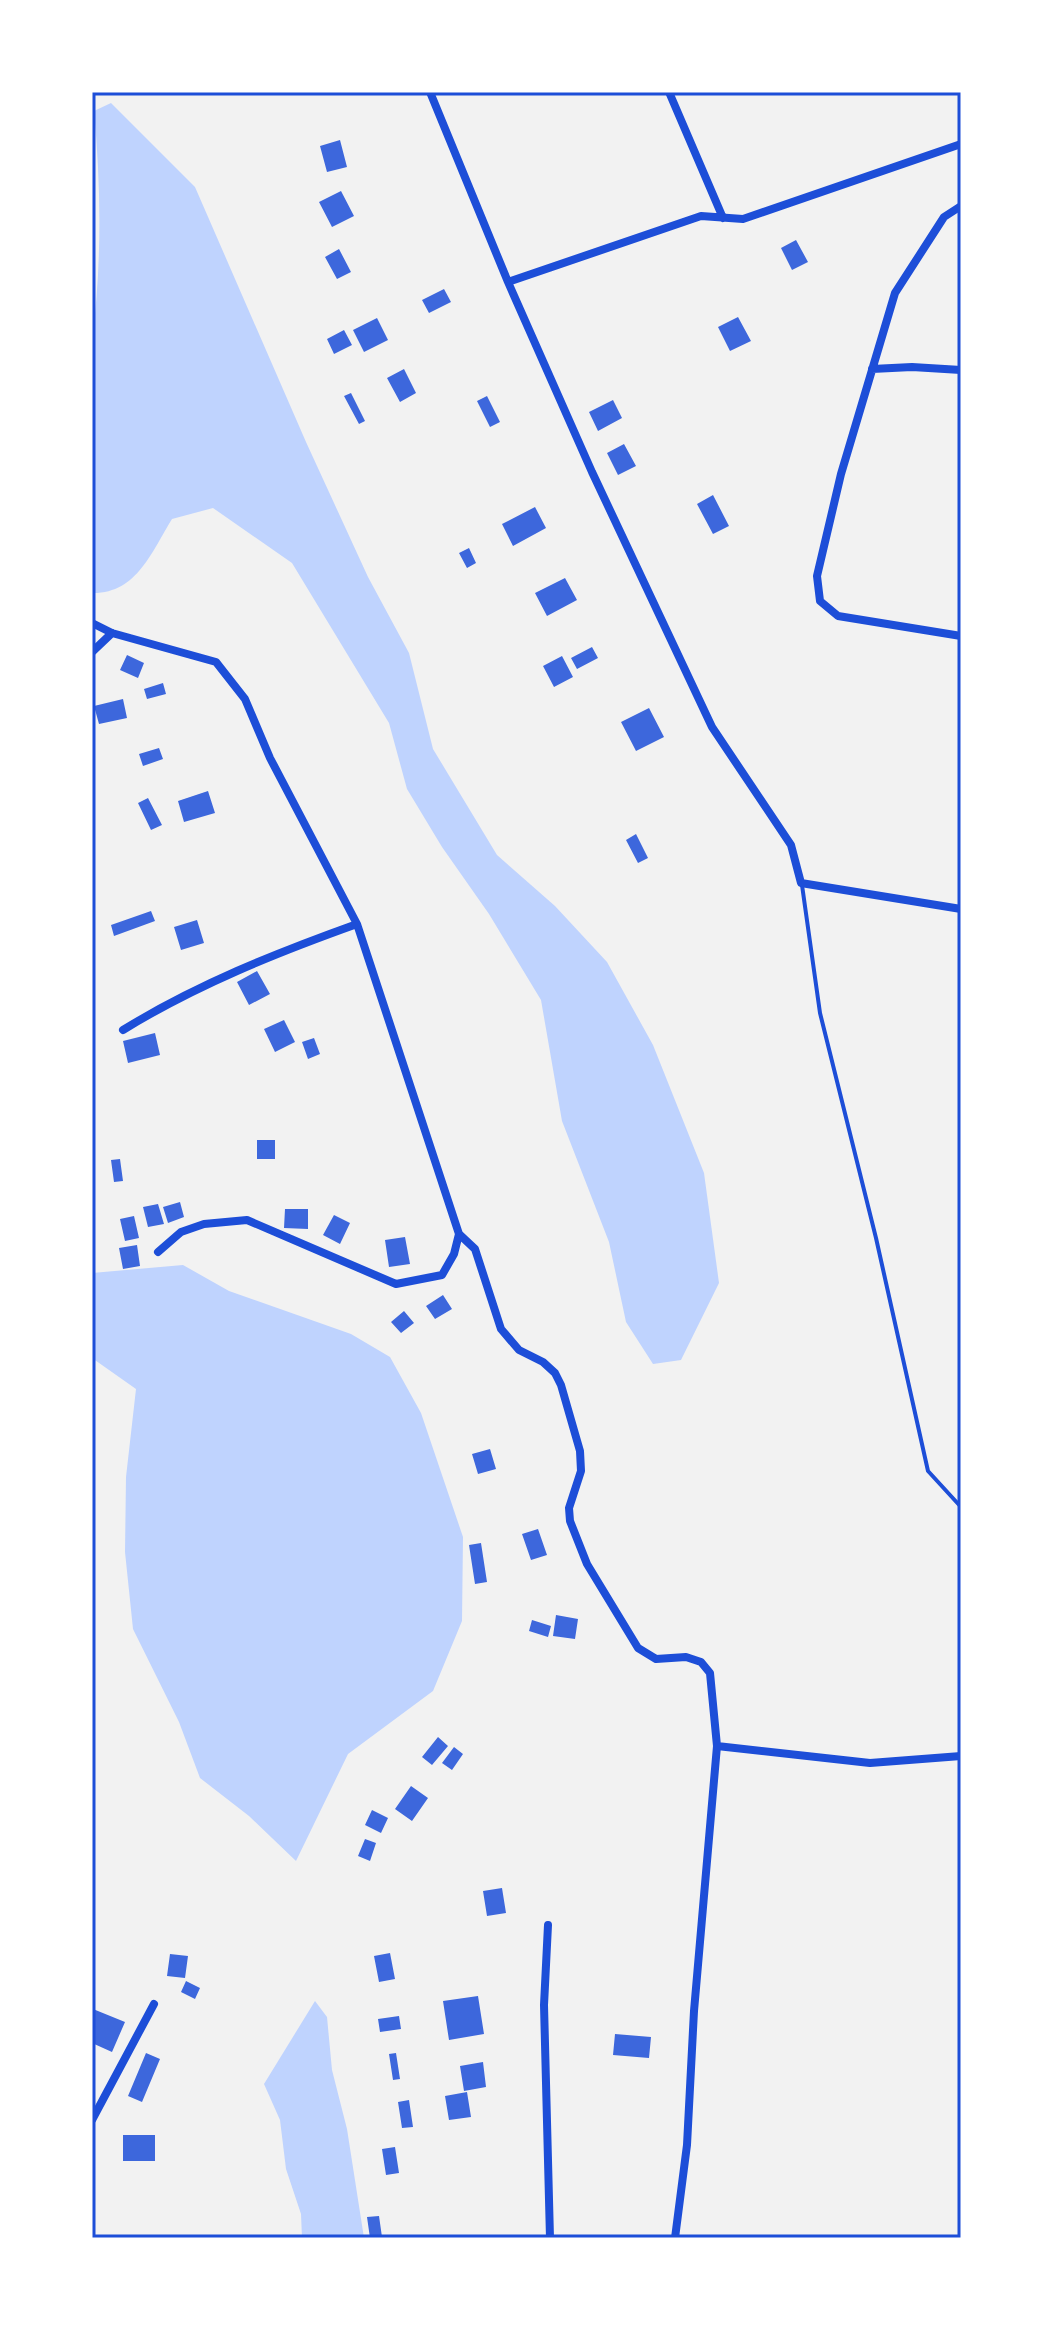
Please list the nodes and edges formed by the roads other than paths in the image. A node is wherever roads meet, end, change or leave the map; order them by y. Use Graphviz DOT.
graph roads {
  1 [pos="430,92"];
  2 [pos="670,93"];
  3 [pos="961,144"];
  4 [pos="961,206"];
  5 [pos="723,218"];
  6 [pos="508,282"];
  7 [pos="872,369"];
  8 [pos="961,370"];
  9 [pos="92,623"];
  10 [pos="112,633"];
  11 [pos="961,636"];
  12 [pos="92,652"];
  13 [pos="801,883"];
  14 [pos="961,909"];
  15 [pos="357,924"];
  16 [pos="123,1030"];
  17 [pos="459,1234"];
  18 [pos="158,1252"];
  19 [pos="961,1507"];
  20 [pos="717,1746"];
  21 [pos="961,1756"];
  22 [pos="548,1925"];
  23 [pos="154,2004"];
  24 [pos="92,2120"];
  25 [pos="550,2238"];
  26 [pos="675,2238"];
  1 -- 6 [label="street"];
  2 -- 5 [label="street"];
  3 -- 5 [label="street"];
  4 -- 7 [label="street"];
  5 -- 6 [label="street"];
  6 -- 13 [label="street"];
  7 -- 8 [label="street"];
  7 -- 11 [label="street"];
  9 -- 10 [label="street"];
  10 -- 12 [label="street"];
  10 -- 15 [label="street"];
  13 -- 14 [label="street"];
  13 -- 19 [label="lane"];
  15 -- 16 [label="street"];
  15 -- 17 [label="street"];
  17 -- 18 [label="street"];
  17 -- 20 [label="street"];
  20 -- 21 [label="street"];
  20 -- 26 [label="street"];
  22 -- 25 [label="street"];
  23 -- 24 [label="street"];
}
